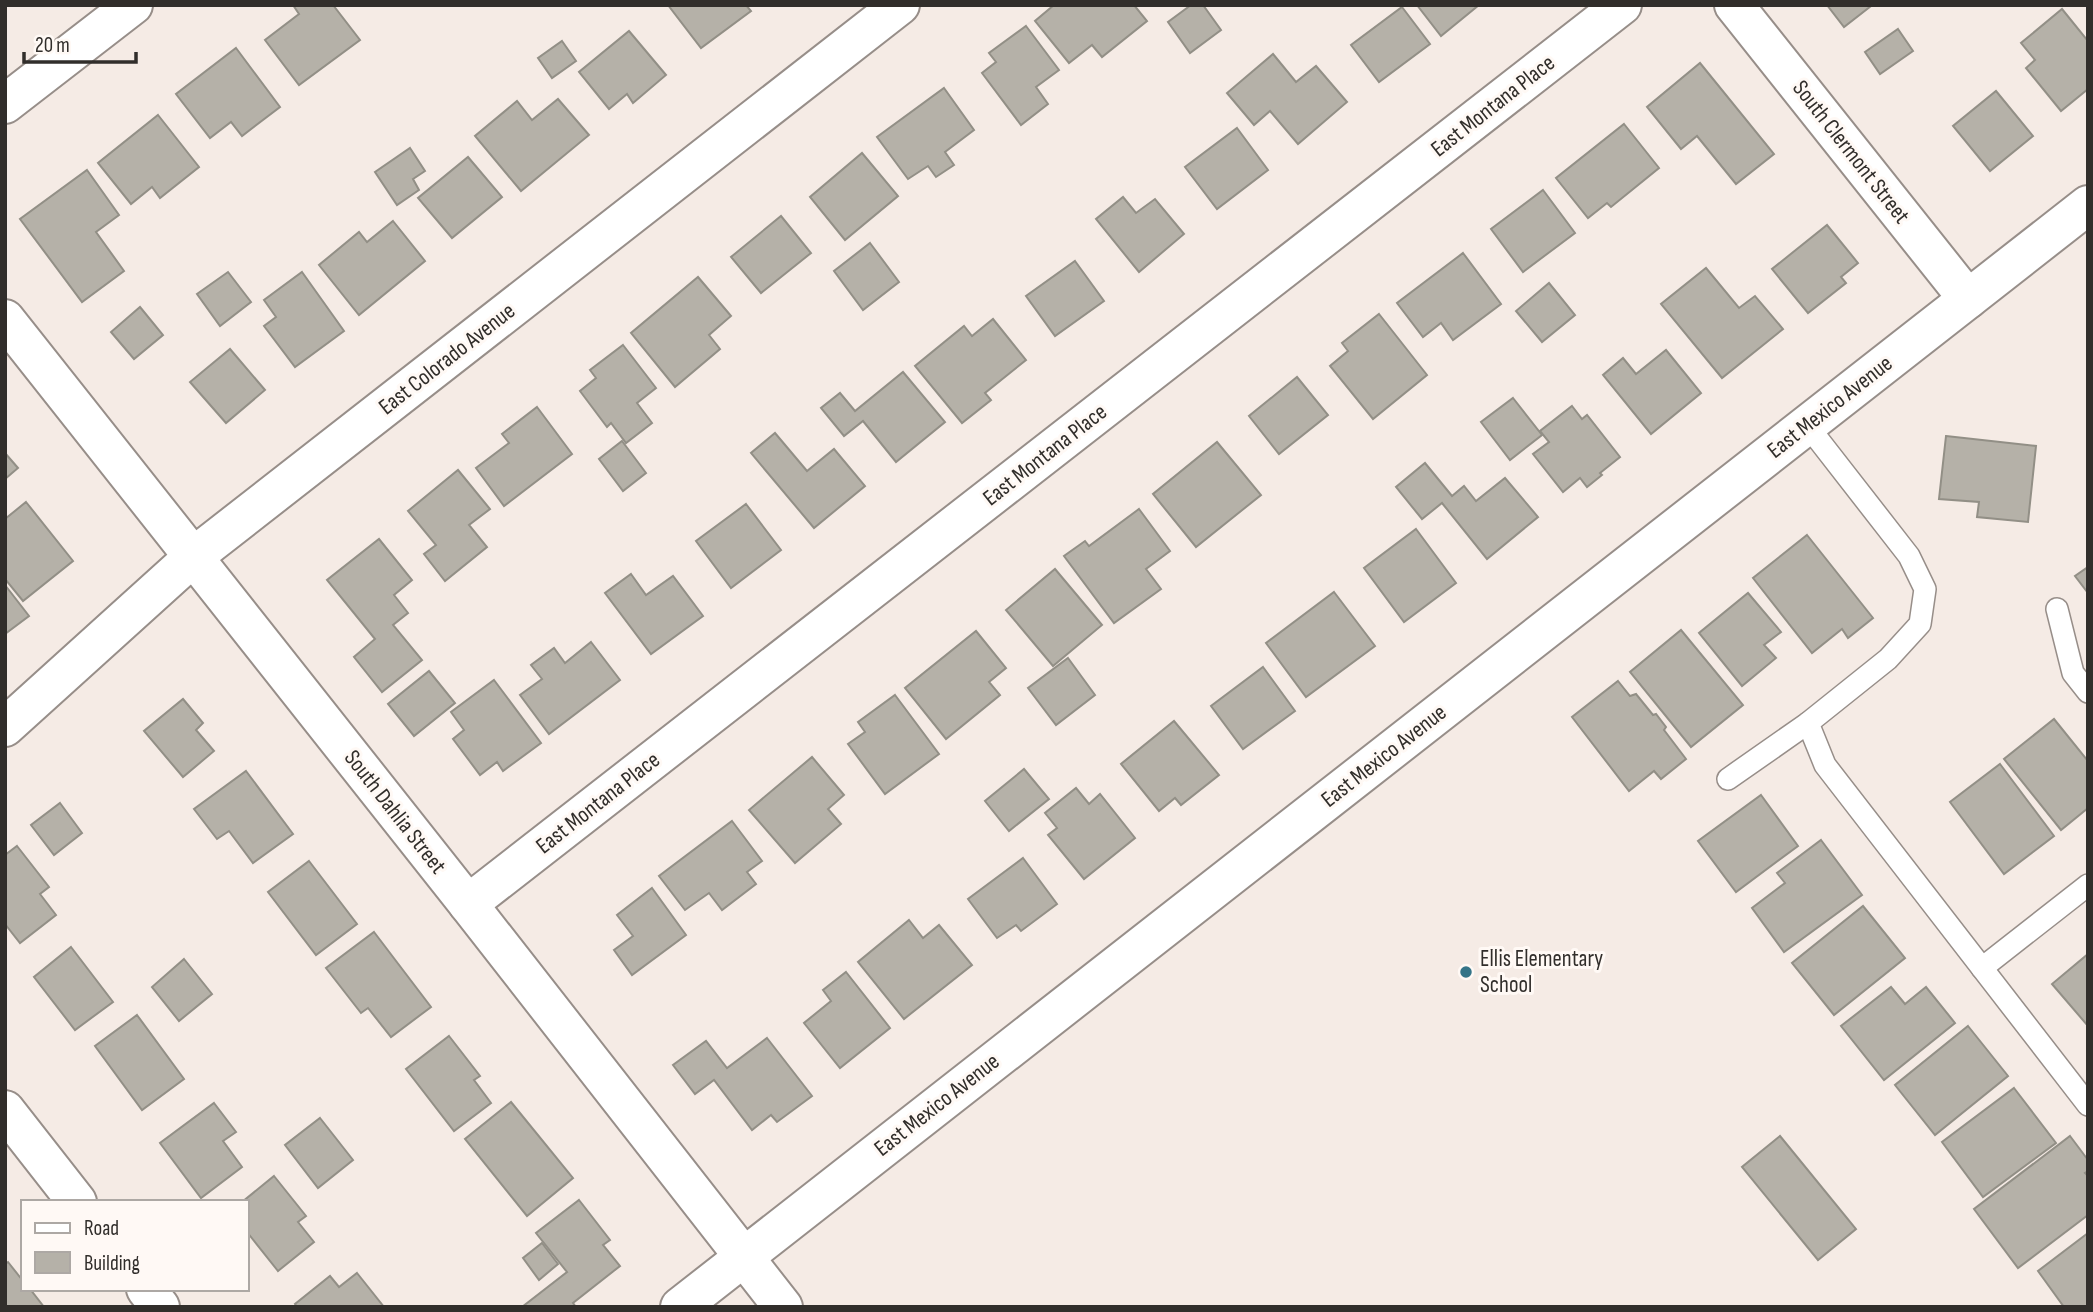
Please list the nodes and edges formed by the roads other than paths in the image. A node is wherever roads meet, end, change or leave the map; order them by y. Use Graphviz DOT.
graph roads {
  1 [pos="133,5"];
  2 [pos="900,5"];
  3 [pos="1622,5"];
  4 [pos="1734,5"];
  5 [pos="5,104"];
  6 [pos="2088,205"];
  7 [pos="1968,299"];
  8 [pos="5,319"];
  9 [pos="1807,425"];
  10 [pos="192,557"];
  11 [pos="2057,609"];
  12 [pos="2088,692"];
  13 [pos="1808,723"];
  14 [pos="5,727"];
  15 [pos="1728,779"];
  16 [pos="2088,885"];
  17 [pos="468,904"];
  18 [pos="1982,968"];
  19 [pos="2088,1105"];
  20 [pos="5,1110"];
  21 [pos="76,1200"];
  22 [pos="743,1257"];
  23 [pos="148,1291"];
  24 [pos="160,1307"];
  25 [pos="680,1307"];
  26 [pos="783,1307"];
  1 -- 5 [label="street"];
  2 -- 10 [label="street, East Colorado Avenue"];
  3 -- 17 [label="street, East Montana Place"];
  4 -- 7 [label="street, South Clermont Street"];
  6 -- 7 [label="street, East Mexico Avenue"];
  7 -- 9 [label="street, East Mexico Avenue"];
  8 -- 10 [label="street, South Dahlia Street"];
  9 -- 13 [label="lane"];
  9 -- 22 [label="street, East Mexico Avenue"];
  10 -- 14 [label="street, East Colorado Avenue"];
  10 -- 17 [label="street, South Dahlia Street"];
  11 -- 12 [label="lane"];
  13 -- 15 [label="lane"];
  13 -- 18 [label="lane"];
  16 -- 18 [label="lane"];
  17 -- 22 [label="street, South Dahlia Street"];
  18 -- 19 [label="lane"];
  20 -- 21 [label="street"];
  22 -- 25 [label="street, East Mexico Avenue"];
  22 -- 26 [label="street, South Dahlia Street"];
  23 -- 24 [label="street"];
}
